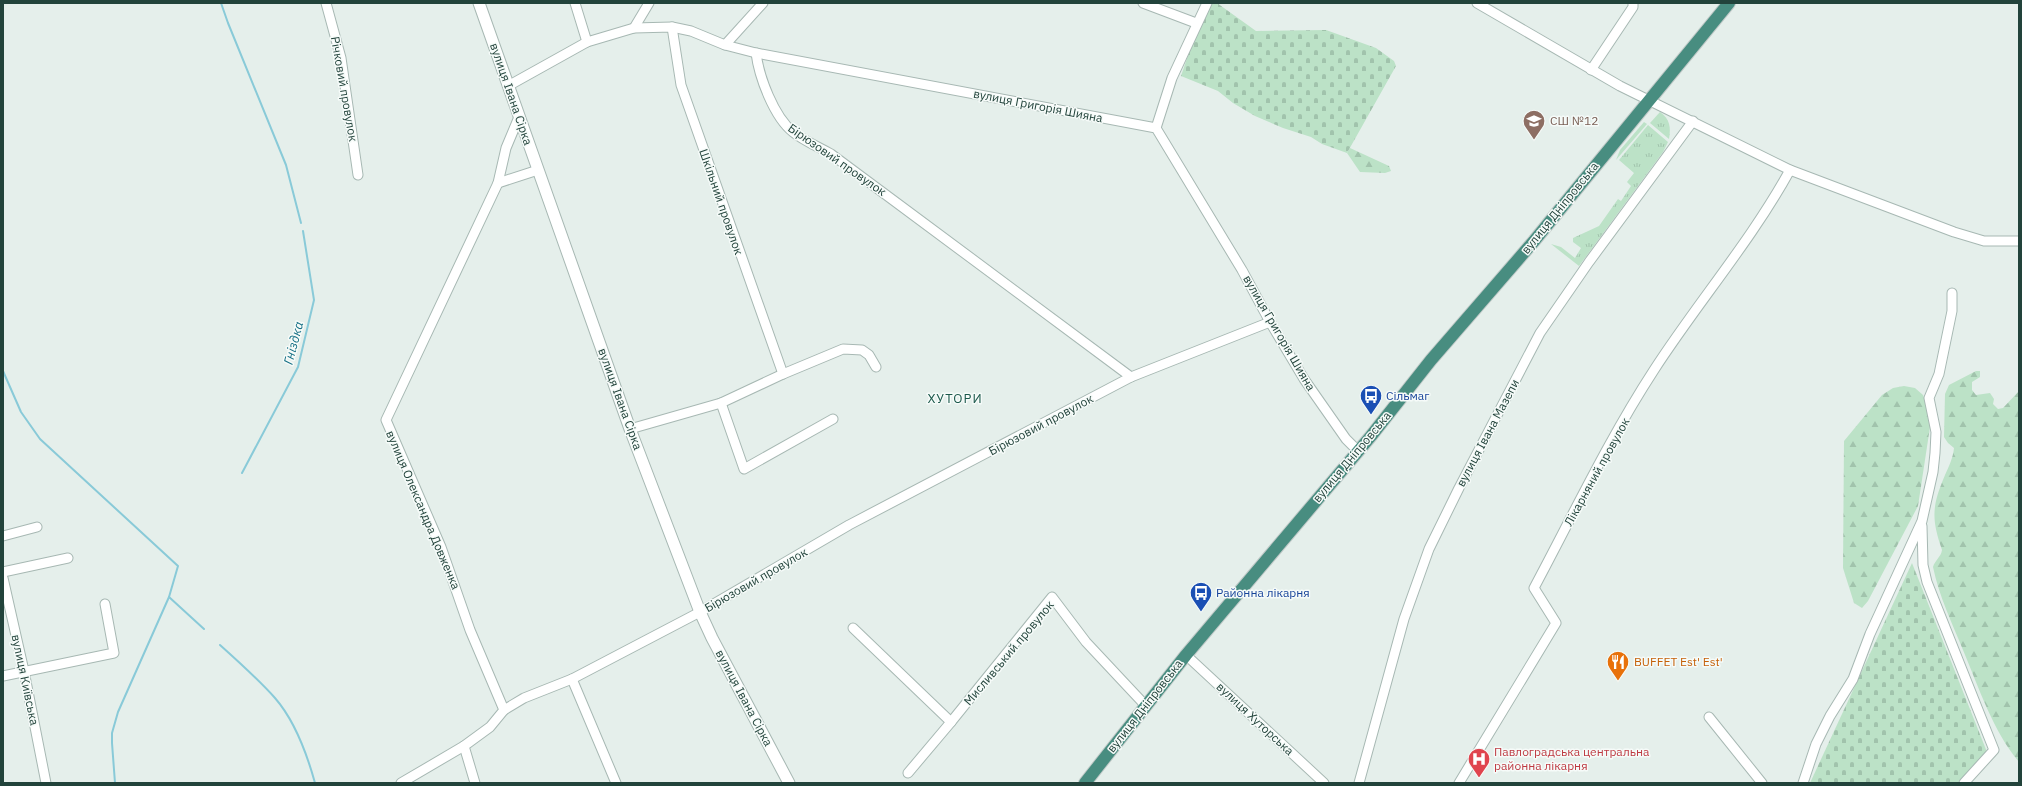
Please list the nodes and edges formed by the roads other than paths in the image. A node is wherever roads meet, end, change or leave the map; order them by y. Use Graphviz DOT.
graph roads {
  1 [pos="326,3"];
  2 [pos="479,3"];
  3 [pos="575,3"];
  4 [pos="649,3"];
  5 [pos="763,3"];
  6 [pos="1143,3"];
  7 [pos="1206,3"];
  8 [pos="1477,3"];
  9 [pos="1633,3"];
  10 [pos="1729,3"];
  11 [pos="1196,23"];
  12 [pos="672,27"];
  13 [pos="634,28"];
  14 [pos="587,42"];
  15 [pos="725,45"];
  16 [pos="756,53"];
  17 [pos="1591,70"];
  18 [pos="508,86"];
  19 [pos="1650,100"];
  20 [pos="519,117"];
  21 [pos="1693,121"];
  22 [pos="1156,128"];
  23 [pos="538,170"];
  24 [pos="1790,170"];
  25 [pos="358,175"];
  26 [pos="498,183"];
  27 [pos="2019,241"];
  28 [pos="1952,293"];
  29 [pos="1270,322"];
  30 [pos="876,367"];
  31 [pos="783,374"];
  32 [pos="1131,377"];
  33 [pos="721,403"];
  34 [pos="833,419"];
  35 [pos="630,429"];
  36 [pos="1358,451"];
  37 [pos="1922,521"];
  38 [pos="37,527"];
  39 [pos="3,536"];
  40 [pos="68,558"];
  41 [pos="3,572"];
  42 [pos="3,578"];
  43 [pos="105,604"];
  44 [pos="700,612"];
  45 [pos="853,628"];
  46 [pos="1186,655"];
  47 [pos="24,672"];
  48 [pos="3,676"];
  49 [pos="572,679"];
  50 [pos="1145,705"];
  51 [pos="504,710"];
  52 [pos="1709,717"];
  53 [pos="951,722"];
  54 [pos="464,746"];
  55 [pos="908,773"];
  56 [pos="411,780"];
  57 [pos="46,783"];
  58 [pos="401,783"];
  59 [pos="475,783"];
  60 [pos="616,783"];
  61 [pos="789,783"];
  62 [pos="1085,783"];
  63 [pos="1324,783"];
  64 [pos="1359,783"];
  65 [pos="1459,783"];
  66 [pos="1762,783"];
  67 [pos="1803,783"];
  68 [pos="1964,783"];
  1 -- 25 [label="street, Річковий провулок"];
  2 -- 18 [label="street, вулиця Івана Сірка"];
  3 -- 14 [label="street"];
  4 -- 13 [label="street"];
  5 -- 15 [label="street"];
  6 -- 11 [label="street"];
  7 -- 11 [label="street"];
  8 -- 17 [label="street"];
  9 -- 17 [label="street"];
  10 -- 19 [label="highway, вулиця Дніпровська"];
  11 -- 22 [label="street"];
  12 -- 13 [label="street, вулиця Григорія Шияна"];
  12 -- 15 [label="street, вулиця Григорія Шияна"];
  12 -- 31 [label="street, Шкільний провулок"];
  13 -- 14 [label="street, вулиця Григорія Шияна"];
  14 -- 18 [label="street, вулиця Григорія Шияна"];
  15 -- 16 [label="street, вулиця Григорія Шияна"];
  16 -- 22 [label="street, вулиця Григорія Шияна"];
  16 -- 32 [label="street, Бірюзовий провулок"];
  17 -- 19 [label="street"];
  18 -- 20 [label="street, вулиця Івана Сірка"];
  19 -- 21 [label="street"];
  19 -- 36 [label="highway, вулиця Дніпровська"];
  20 -- 23 [label="street, вулиця Івана Сірка"];
  20 -- 26 [label="street, вулиця Олександра Довженка"];
  21 -- 24 [label="street"];
  21 -- 64 [label="street, вулиця Івана Мазепи"];
  22 -- 29 [label="street, вулиця Григорія Шияна"];
  23 -- 26 [label="street"];
  23 -- 35 [label="street, вулиця Івана Сірка"];
  24 -- 27 [label="street"];
  24 -- 65 [label="street, Лікарняний провулок"];
  26 -- 51 [label="street, вулиця Олександра Довженка"];
  28 -- 37 [label="street"];
  29 -- 32 [label="street"];
  29 -- 36 [label="street, вулиця Григорія Шияна"];
  30 -- 31 [label="street"];
  31 -- 33 [label="street"];
  32 -- 44 [label="street, Бірюзовий провулок"];
  33 -- 34 [label="street"];
  33 -- 35 [label="street"];
  35 -- 44 [label="street, вулиця Івана Сірка"];
  36 -- 46 [label="highway, вулиця Дніпровська"];
  37 -- 67 [label="street"];
  37 -- 68 [label="street"];
  38 -- 39 [label="street"];
  40 -- 41 [label="street"];
  42 -- 47 [label="street, вулиця Київська"];
  43 -- 47 [label="street"];
  44 -- 49 [label="street, Бірюзовий провулок"];
  44 -- 61 [label="street, вулиця Івана Сірка"];
  45 -- 53 [label="street"];
  46 -- 50 [label="highway, вулиця Дніпровська"];
  46 -- 63 [label="street, вулиця Хуторська"];
  47 -- 48 [label="street"];
  47 -- 57 [label="street, вулиця Київська"];
  49 -- 51 [label="street, Бірюзовий провулок"];
  49 -- 60 [label="street"];
  50 -- 53 [label="street, Мисливський провулок"];
  50 -- 62 [label="highway, вулиця Дніпровська"];
  51 -- 54 [label="street"];
  52 -- 66 [label="street"];
  53 -- 55 [label="street, Мисливський провулок"];
  54 -- 56 [label="street"];
  54 -- 59 [label="street"];
  56 -- 58 [label="street"];
}
